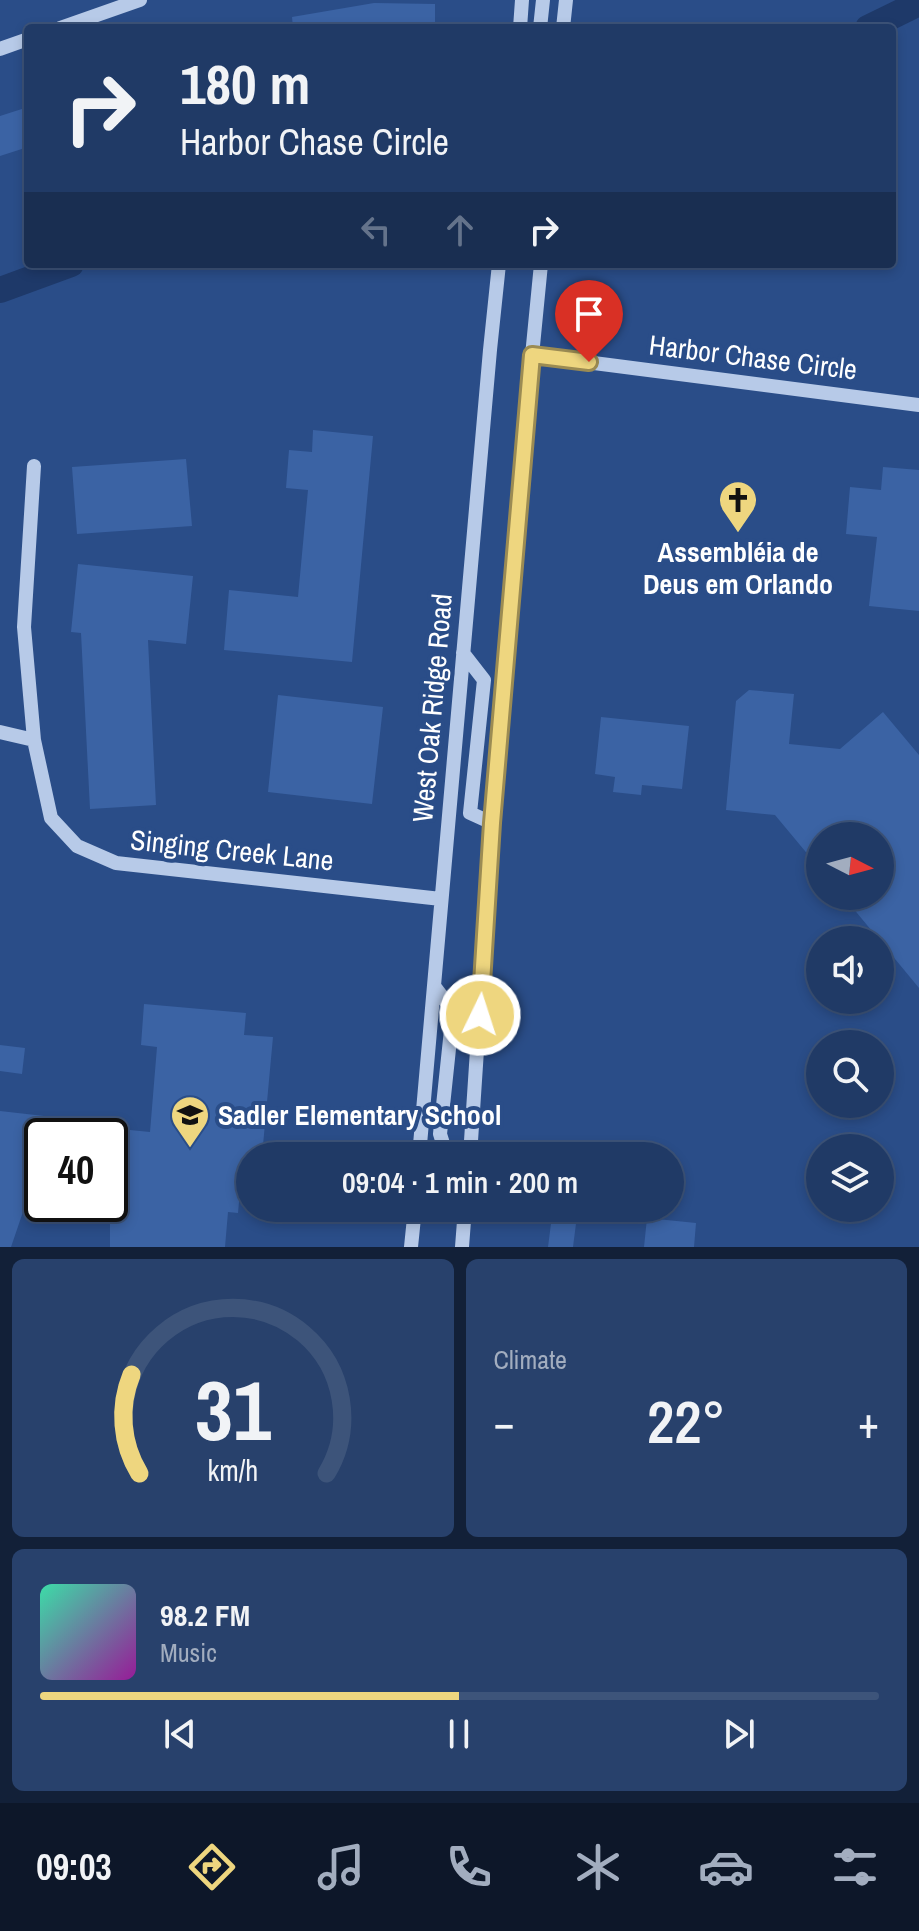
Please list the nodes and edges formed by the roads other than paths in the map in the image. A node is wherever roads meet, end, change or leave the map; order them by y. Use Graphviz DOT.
graph roads {
  1 [pos="140,0"];
  2 [pos="543,0"];
  3 [pos="566,0"];
  4 [pos="71,24"];
  5 [pos="540,24"];
  6 [pos="563,24"];
  7 [pos="24,40"];
  8 [pos="0,49"];
  9 [pos="499,268"];
  10 [pos="541,268"];
  11 [pos="532,355"];
  12 [pos="919,405"];
  13 [pos="34,466"];
  14 [pos="463,653"];
  15 [pos="0,732"];
  16 [pos="34,740"];
  17 [pos="492,823"];
  18 [pos="441,899"];
  19 [pos="434,986"];
  20 [pos="420,1142"];
  21 [pos="443,1142"];
  22 [pos="471,1142"];
  23 [pos="414,1222"];
  24 [pos="464,1222"];
  25 [pos="411,1247"];
  26 [pos="462,1247"];
  1 -- 4 [label="street"];
  2 -- 5 [label="street"];
  3 -- 6 [label="street"];
  7 -- 8 [label="street"];
  9 -- 14 [label="street, West Oak Ridge Road"];
  10 -- 11 [label="street"];
  11 -- 12 [label="street, Harbor Chase Circle"];
  11 -- 17 [label="street"];
  13 -- 16 [label="street, Singing Creek Lane"];
  14 -- 17 [label="street"];
  14 -- 18 [label="street, West Oak Ridge Road"];
  15 -- 16 [label="street"];
  16 -- 18 [label="street, Singing Creek Lane"];
  17 -- 22 [label="street"];
  18 -- 19 [label="street, West Oak Ridge Road"];
  19 -- 20 [label="street, West Oak Ridge Road"];
  19 -- 21 [label="street"];
  23 -- 25 [label="street"];
  24 -- 26 [label="street"];
}
